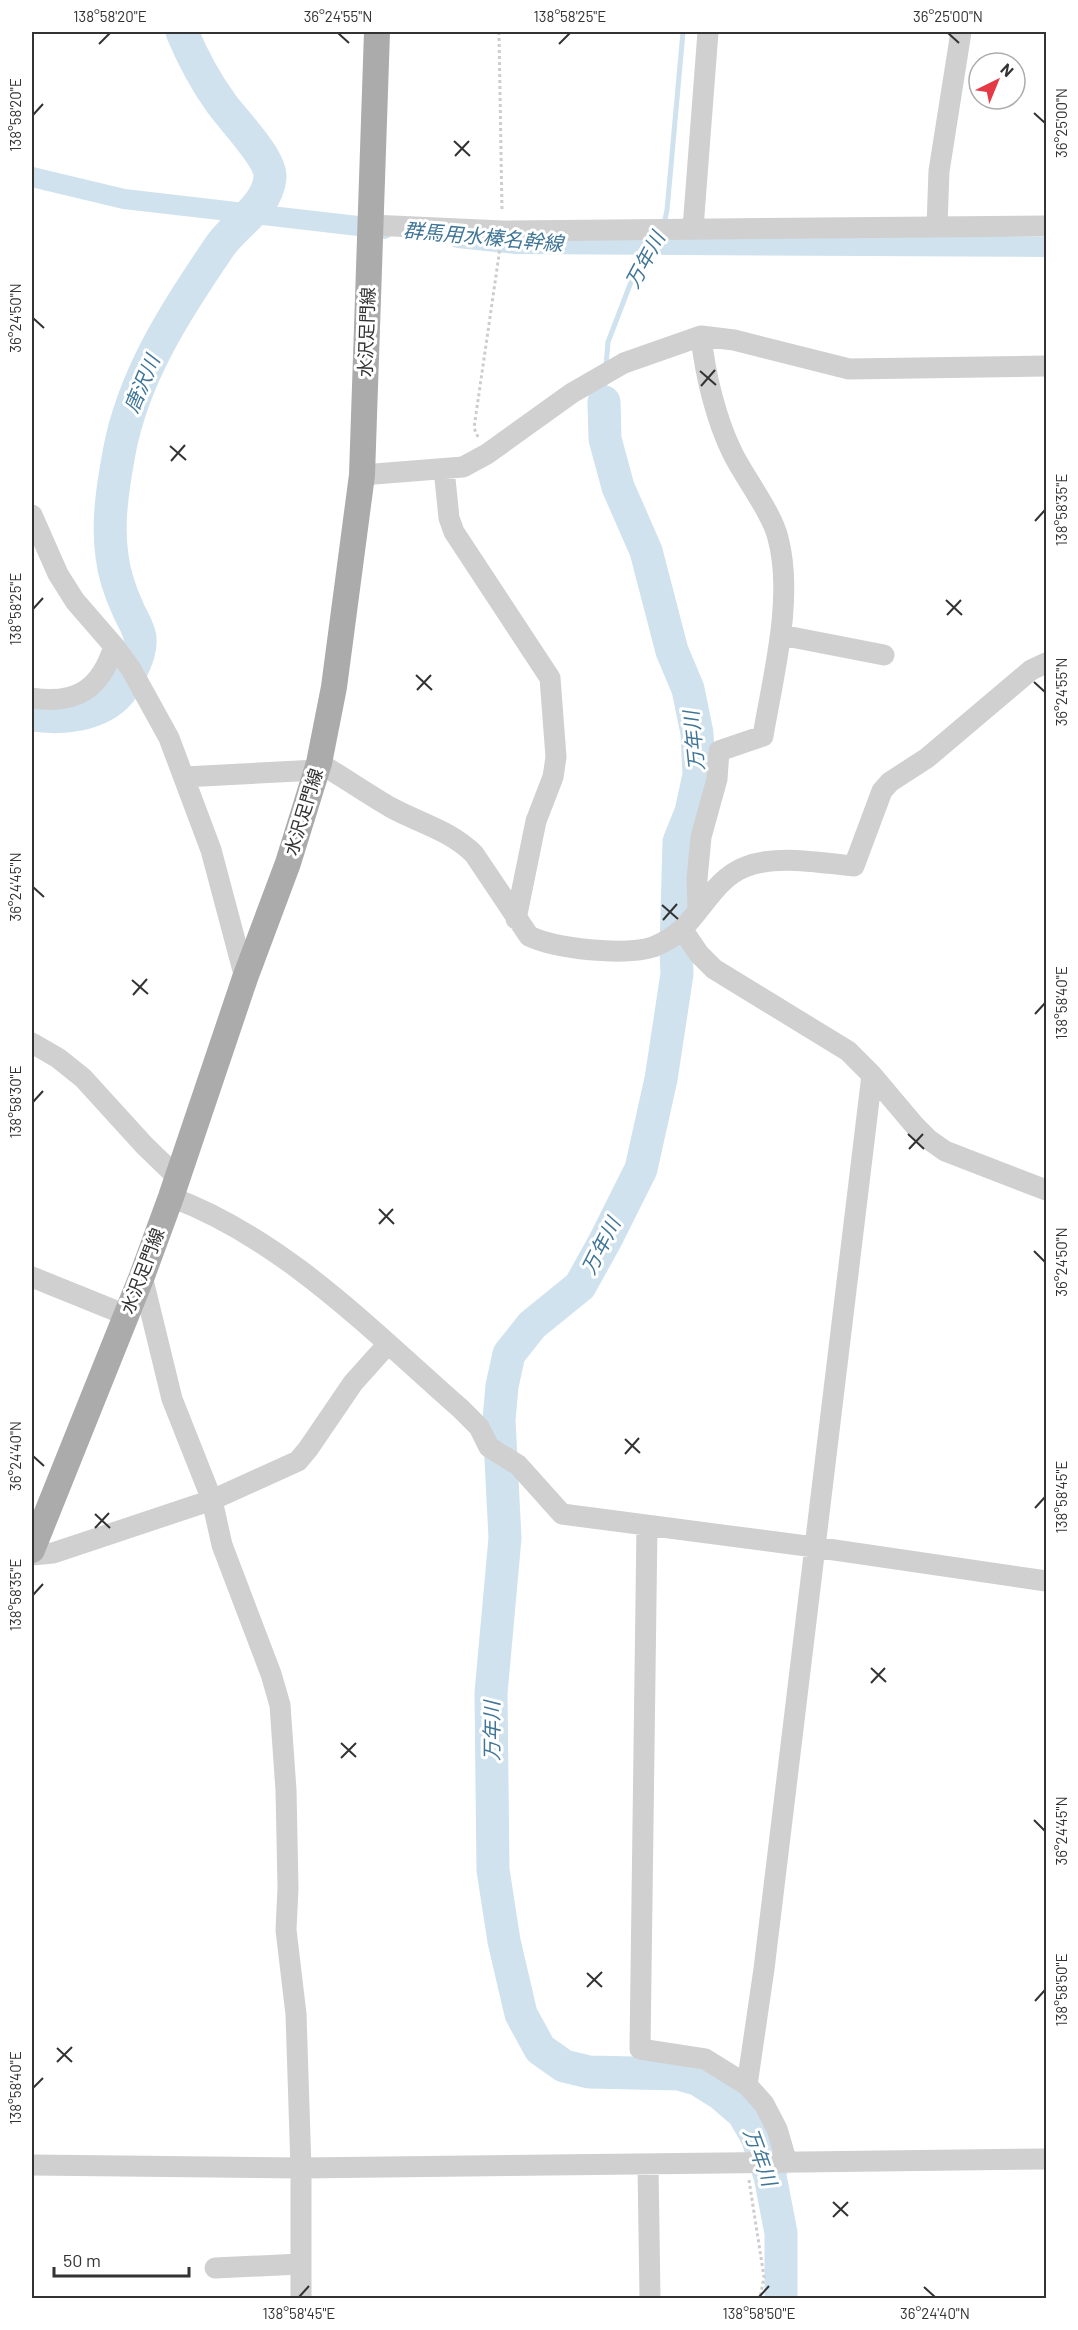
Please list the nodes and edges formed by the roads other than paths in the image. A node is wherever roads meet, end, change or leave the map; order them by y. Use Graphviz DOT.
graph roads {
  1 [pos="377,32"];
  2 [pos="708,32"];
  3 [pos="961,32"];
  4 [pos="370,225"];
  5 [pos="937,226"];
  6 [pos="1047,226"];
  7 [pos="684,229"];
  8 [pos="701,336"];
  9 [pos="1047,366"];
  10 [pos="444,469"];
  11 [pos="363,475"];
  12 [pos="32,515"];
  13 [pos="781,635"];
  14 [pos="117,649"];
  15 [pos="884,656"];
  16 [pos="1047,663"];
  17 [pos="32,698"];
  18 [pos="318,766"];
  19 [pos="183,777"];
  20 [pos="698,909"];
  21 [pos="516,919"];
  22 [pos="682,929"];
  23 [pos="245,978"];
  24 [pos="32,1043"];
  25 [pos="872,1075"];
  26 [pos="174,1187"];
  27 [pos="1047,1190"];
  28 [pos="142,1275"];
  29 [pos="32,1277"];
  30 [pos="126,1315"];
  31 [pos="387,1345"];
  32 [pos="212,1500"];
  33 [pos="647,1525"];
  34 [pos="814,1547"];
  35 [pos="32,1550"];
  36 [pos="32,1556"];
  37 [pos="1047,1581"];
  38 [pos="747,2085"];
  39 [pos="1047,2159"];
  40 [pos="787,2163"];
  41 [pos="32,2165"];
  42 [pos="648,2165"];
  43 [pos="301,2168"];
  44 [pos="300,2264"];
  45 [pos="215,2268"];
  46 [pos="301,2298"];
  47 [pos="650,2298"];
  1 -- 4 [label="main road, 水沢足門線"];
  2 -- 7 [label="street"];
  3 -- 5 [label="street"];
  4 -- 7 [label="street"];
  4 -- 11 [label="main road, 水沢足門線"];
  5 -- 6 [label="street"];
  5 -- 7 [label="street"];
  8 -- 9 [label="street"];
  8 -- 10 [label="street"];
  8 -- 13 [label="street"];
  10 -- 11 [label="street"];
  10 -- 21 [label="street"];
  11 -- 18 [label="main road, 水沢足門線"];
  12 -- 14 [label="street"];
  13 -- 15 [label="street"];
  13 -- 20 [label="street"];
  14 -- 17 [label="street"];
  14 -- 19 [label="street"];
  16 -- 20 [label="street"];
  18 -- 19 [label="street"];
  18 -- 21 [label="street"];
  18 -- 23 [label="main road, 水沢足門線"];
  19 -- 23 [label="street"];
  20 -- 22 [label="street"];
  21 -- 22 [label="street"];
  22 -- 25 [label="street"];
  23 -- 26 [label="main road, 水沢足門線"];
  24 -- 26 [label="street"];
  25 -- 27 [label="street"];
  25 -- 34 [label="street"];
  26 -- 28 [label="main road, 水沢足門線"];
  26 -- 31 [label="street"];
  28 -- 30 [label="main road, 水沢足門線"];
  28 -- 32 [label="street"];
  29 -- 30 [label="street"];
  30 -- 35 [label="main road, 水沢足門線"];
  31 -- 32 [label="street"];
  31 -- 33 [label="street"];
  32 -- 36 [label="street"];
  32 -- 43 [label="street"];
  33 -- 34 [label="street"];
  33 -- 38 [label="street"];
  34 -- 37 [label="street"];
  34 -- 38 [label="street"];
  38 -- 40 [label="street"];
  39 -- 40 [label="street"];
  40 -- 42 [label="street"];
  41 -- 43 [label="street"];
  42 -- 43 [label="street"];
  42 -- 47 [label="street"];
  43 -- 44 [label="street"];
  44 -- 45 [label="street"];
  44 -- 46 [label="street"];
}
